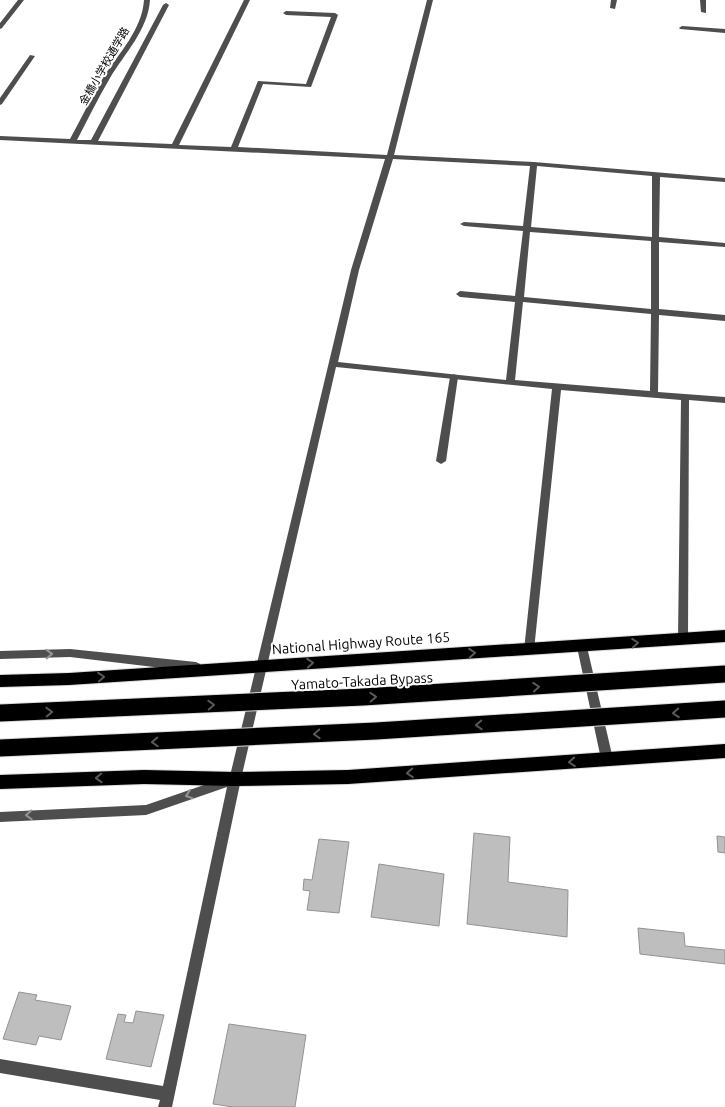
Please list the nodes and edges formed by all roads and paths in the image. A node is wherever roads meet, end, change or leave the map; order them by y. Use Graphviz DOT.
graph roads {
  1 [pos="21,0"];
  2 [pos="147,0"];
  3 [pos="247,0"];
  4 [pos="430,0"];
  5 [pos="614,0"];
  6 [pos="703,0"];
  7 [pos="166,6"];
  8 [pos="613,8"];
  9 [pos="286,12"];
  10 [pos="704,12"];
  11 [pos="0,27"];
  12 [pos="682,28"];
  13 [pos="725,31"];
  14 [pos="32,56"];
  15 [pos="0,103"];
  16 [pos="0,138"];
  17 [pos="73,141"];
  18 [pos="94,142"];
  19 [pos="175,146"];
  20 [pos="234,148"];
  21 [pos="390,156"];
  22 [pos="534,164"];
  23 [pos="656,174"];
  24 [pos="725,180"];
  25 [pos="464,224"];
  26 [pos="527,229"];
  27 [pos="655,238"];
  28 [pos="725,245"];
  29 [pos="460,294"];
  30 [pos="519,299"];
  31 [pos="655,311"];
  32 [pos="725,318"];
  33 [pos="333,364"];
  34 [pos="454,377"];
  35 [pos="510,383"];
  36 [pos="557,387"];
  37 [pos="654,395"];
  38 [pos="685,397"];
  39 [pos="725,400"];
  40 [pos="441,461"];
  41 [pos="725,636"];
  42 [pos="683,639"];
  43 [pos="582,647"];
  44 [pos="529,650"];
  45 [pos="0,655"];
  46 [pos="262,666"];
  47 [pos="214,669"];
  48 [pos="725,674"];
  49 [pos="0,681"];
  50 [pos="725,709"];
  51 [pos="0,713"];
  52 [pos="0,748"];
  53 [pos="725,751"];
  54 [pos="607,760"];
  55 [pos="235,779"];
  56 [pos="0,782"];
  57 [pos="0,817"];
  58 [pos="0,1066"];
  59 [pos="166,1101"];
  1 -- 11 [label="street"];
  2 -- 17 [label="street, 金橋小学校通学路"];
  3 -- 19 [label="street"];
  4 -- 21 [label="street"];
  5 -- 8 [label="street"];
  6 -- 10 [label="street"];
  7 -- 18 [label="street"];
  9 -- 20 [label="street"];
  12 -- 13 [label="street"];
  14 -- 15 [label="street"];
  16 -- 17 [label="street"];
  17 -- 18 [label="street"];
  18 -- 19 [label="street"];
  19 -- 20 [label="street"];
  20 -- 21 [label="street"];
  21 -- 22 [label="street"];
  21 -- 33 [label="street"];
  22 -- 23 [label="street"];
  22 -- 26 [label="street"];
  23 -- 24 [label="street"];
  23 -- 27 [label="street"];
  25 -- 26 [label="street"];
  26 -- 27 [label="street"];
  26 -- 30 [label="street"];
  27 -- 28 [label="street"];
  27 -- 31 [label="street"];
  29 -- 30 [label="street"];
  30 -- 31 [label="street"];
  30 -- 35 [label="street"];
  31 -- 32 [label="street"];
  31 -- 37 [label="street"];
  33 -- 34 [label="street"];
  33 -- 46 [label="street"];
  34 -- 35 [label="street"];
  34 -- 40 [label="street"];
  35 -- 36 [label="street"];
  36 -- 37 [label="street"];
  36 -- 44 [label="street"];
  37 -- 38 [label="street"];
  38 -- 39 [label="street"];
  38 -- 42 [label="street"];
  41 -- 42 [label="highway, National Highway Route 165"];
  43 -- 42 [label="highway, National Highway Route 165, one-way"];
  43 -- 44 [label="highway, National Highway Route 165"];
  43 -- 54 [label="street"];
  46 -- 44 [label="highway, National Highway Route 165, one-way"];
  45 -- 47 [label="street, one-way"];
  46 -- 47 [label="highway, National Highway Route 165"];
  46 -- 55 [label="street"];
  49 -- 47 [label="highway, National Highway Route 165, one-way"];
  51 -- 48 [label="highway, Yamato-Takada Bypass, one-way, bridge"];
  50 -- 52 [label="highway, one-way, bridge"];
  53 -- 54 [label="highway"];
  54 -- 55 [label="highway, one-way"];
  55 -- 56 [label="highway, one-way"];
  55 -- 57 [label="street, one-way"];
  55 -- 59 [label="street"];
  58 -- 59 [label="street"];
}
